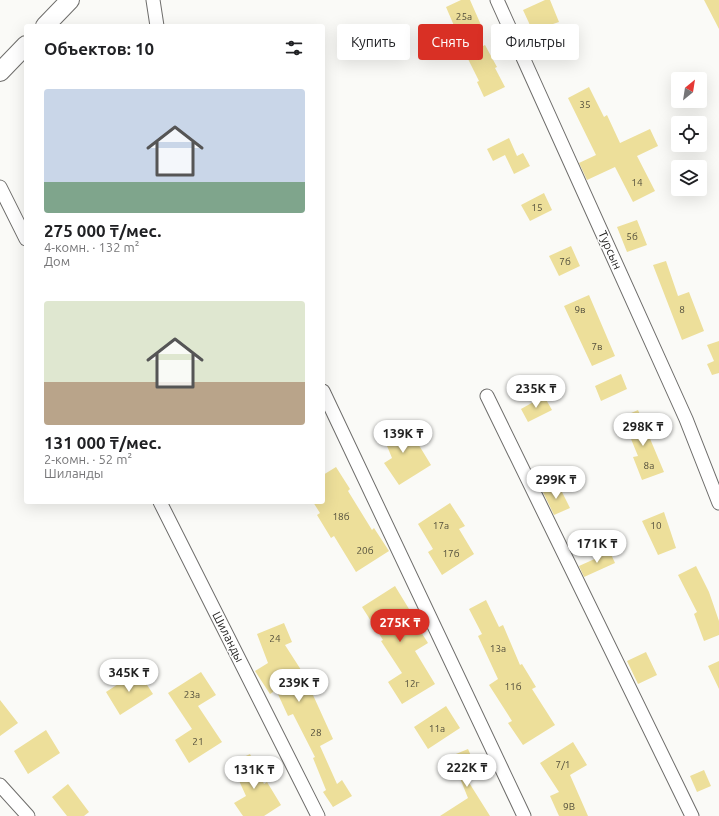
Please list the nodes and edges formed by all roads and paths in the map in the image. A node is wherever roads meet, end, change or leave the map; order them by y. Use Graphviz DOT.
graph roads {
  1 [pos="70,0"];
  2 [pos="153,0"];
  3 [pos="497,0"];
  4 [pos="47,24"];
  5 [pos="157,24"];
  6 [pos="24,47"];
  7 [pos="0,72"];
  8 [pos="0,187"];
  9 [pos="24,235"];
  10 [pos="325,395"];
  11 [pos="487,396"];
  12 [pos="719,502"];
  13 [pos="161,504"];
  14 [pos="0,785"];
  15 [pos="28,816"];
  16 [pos="318,816"];
  17 [pos="524,816"];
  18 [pos="692,816"];
  1 -- 4 [label="street"];
  2 -- 5 [label="street"];
  3 -- 12 [label="street, Турсын"];
  6 -- 7 [label="street"];
  8 -- 9 [label="street"];
  10 -- 17 [label="street"];
  11 -- 18 [label="street"];
  13 -- 16 [label="street, Шиланды"];
  14 -- 15 [label="street"];
}
